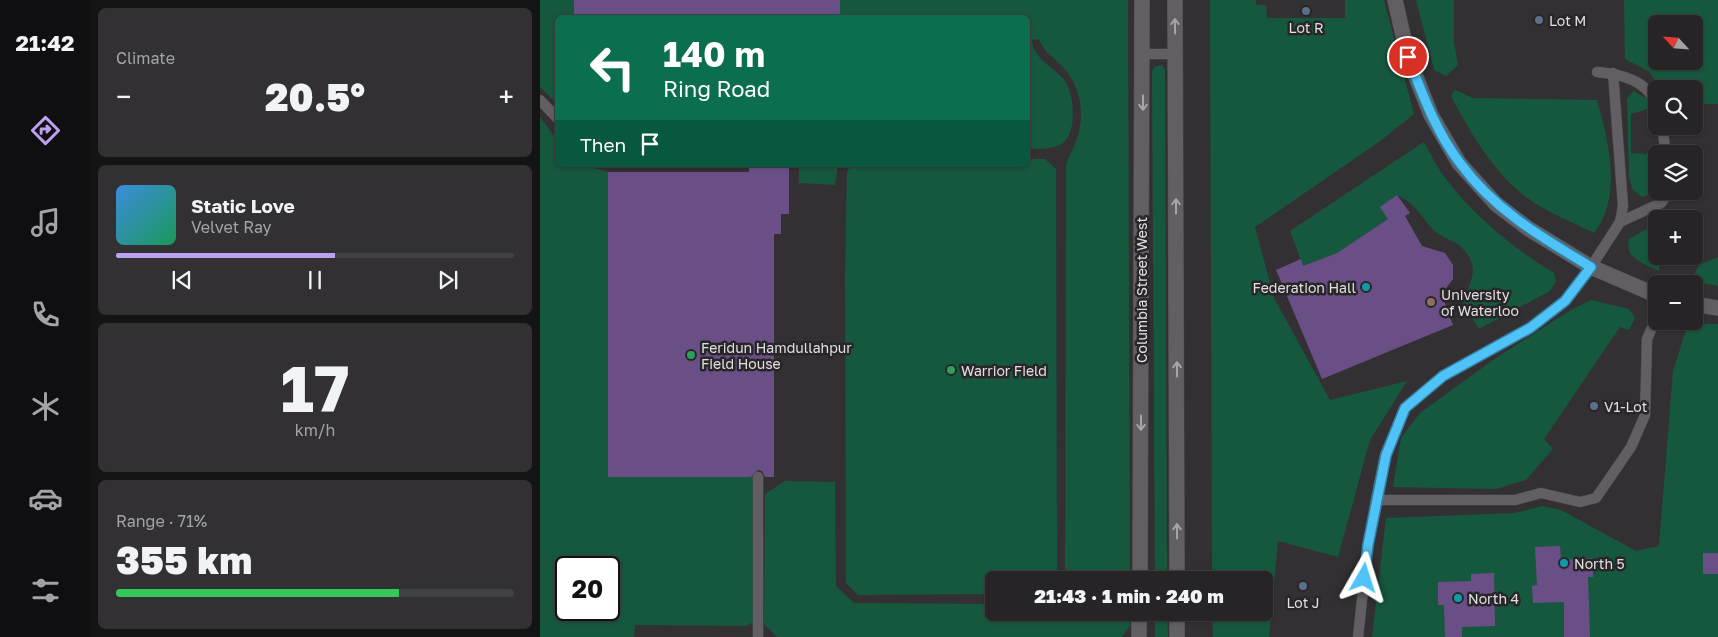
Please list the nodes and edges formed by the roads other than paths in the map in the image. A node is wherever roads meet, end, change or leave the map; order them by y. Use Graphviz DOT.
graph roads {
  1 [pos="1142,0"];
  2 [pos="1175,0"];
  3 [pos="1395,0"];
  4 [pos="1143,54"];
  5 [pos="1176,54"];
  6 [pos="1597,72"];
  7 [pos="1613,73"];
  8 [pos="1648,91"];
  9 [pos="540,100"];
  10 [pos="555,116"];
  11 [pos="1663,200"];
  12 [pos="1620,222"];
  13 [pos="1591,267"];
  14 [pos="1648,292"];
  15 [pos="1703,306"];
  16 [pos="1718,308"];
  17 [pos="1652,330"];
  18 [pos="758,477"];
  19 [pos="1376,500"];
  20 [pos="1140,571"];
  21 [pos="1177,571"];
  22 [pos="1140,621"];
  23 [pos="1177,621"];
  24 [pos="758,637"];
  25 [pos="1139,637"];
  26 [pos="1177,637"];
  27 [pos="1358,637"];
  1 -- 4 [label="main road, Columbia Street West"];
  5 -- 2 [label="main road, one-way"];
  3 -- 13 [label="main road"];
  4 -- 5 [label="lane"];
  4 -- 20 [label="main road, Columbia Street West, one-way"];
  21 -- 5 [label="main road, one-way"];
  6 -- 7 [label="lane"];
  7 -- 8 [label="lane"];
  7 -- 12 [label="lane"];
  9 -- 10 [label="lane"];
  11 -- 12 [label="lane"];
  12 -- 13 [label="lane"];
  13 -- 14 [label="main road"];
  13 -- 19 [label="lane"];
  15 -- 16 [label="main road"];
  17 -- 19 [label="lane"];
  18 -- 24 [label="lane"];
  19 -- 27 [label="lane"];
  22 -- 25 [label="main road"];
  23 -- 26 [label="main road"];
}
